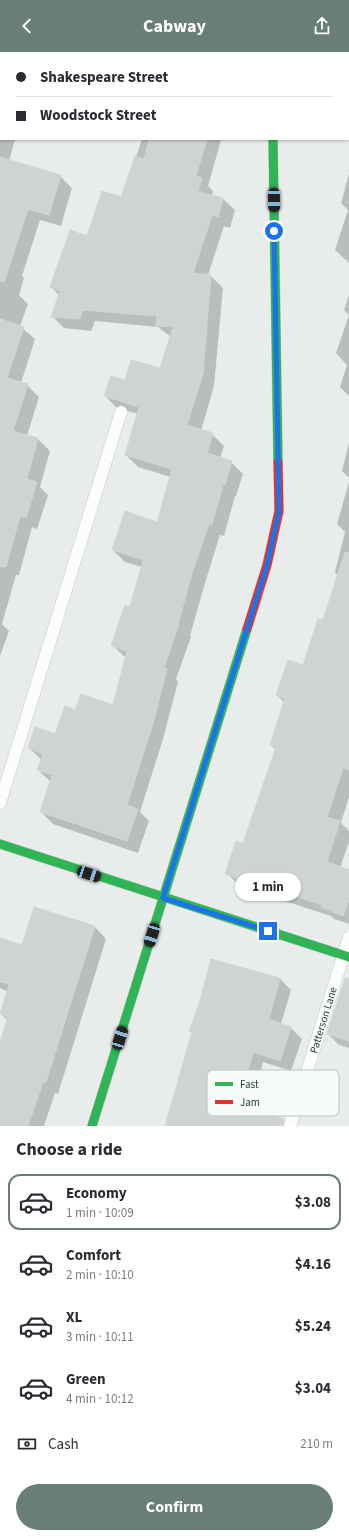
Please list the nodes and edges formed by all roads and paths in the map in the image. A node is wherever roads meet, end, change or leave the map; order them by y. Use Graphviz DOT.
graph roads {
  1 [pos="273,140"];
  2 [pos="120,412"];
  3 [pos="0,803"];
  4 [pos="0,844"];
  5 [pos="163,898"];
  6 [pos="349,937"];
  7 [pos="346,956"];
  8 [pos="308,1070"];
  9 [pos="293,1116"];
  10 [pos="92,1126"];
  11 [pos="290,1126"];
  1 -- 5 [label="street"];
  2 -- 3 [label="lane"];
  4 -- 5 [label="street"];
  5 -- 7 [label="street"];
  5 -- 10 [label="street"];
  6 -- 7 [label="lane, Patterson Lane"];
  7 -- 8 [label="lane, Patterson Lane"];
  9 -- 11 [label="lane, Patterson Lane"];
}
